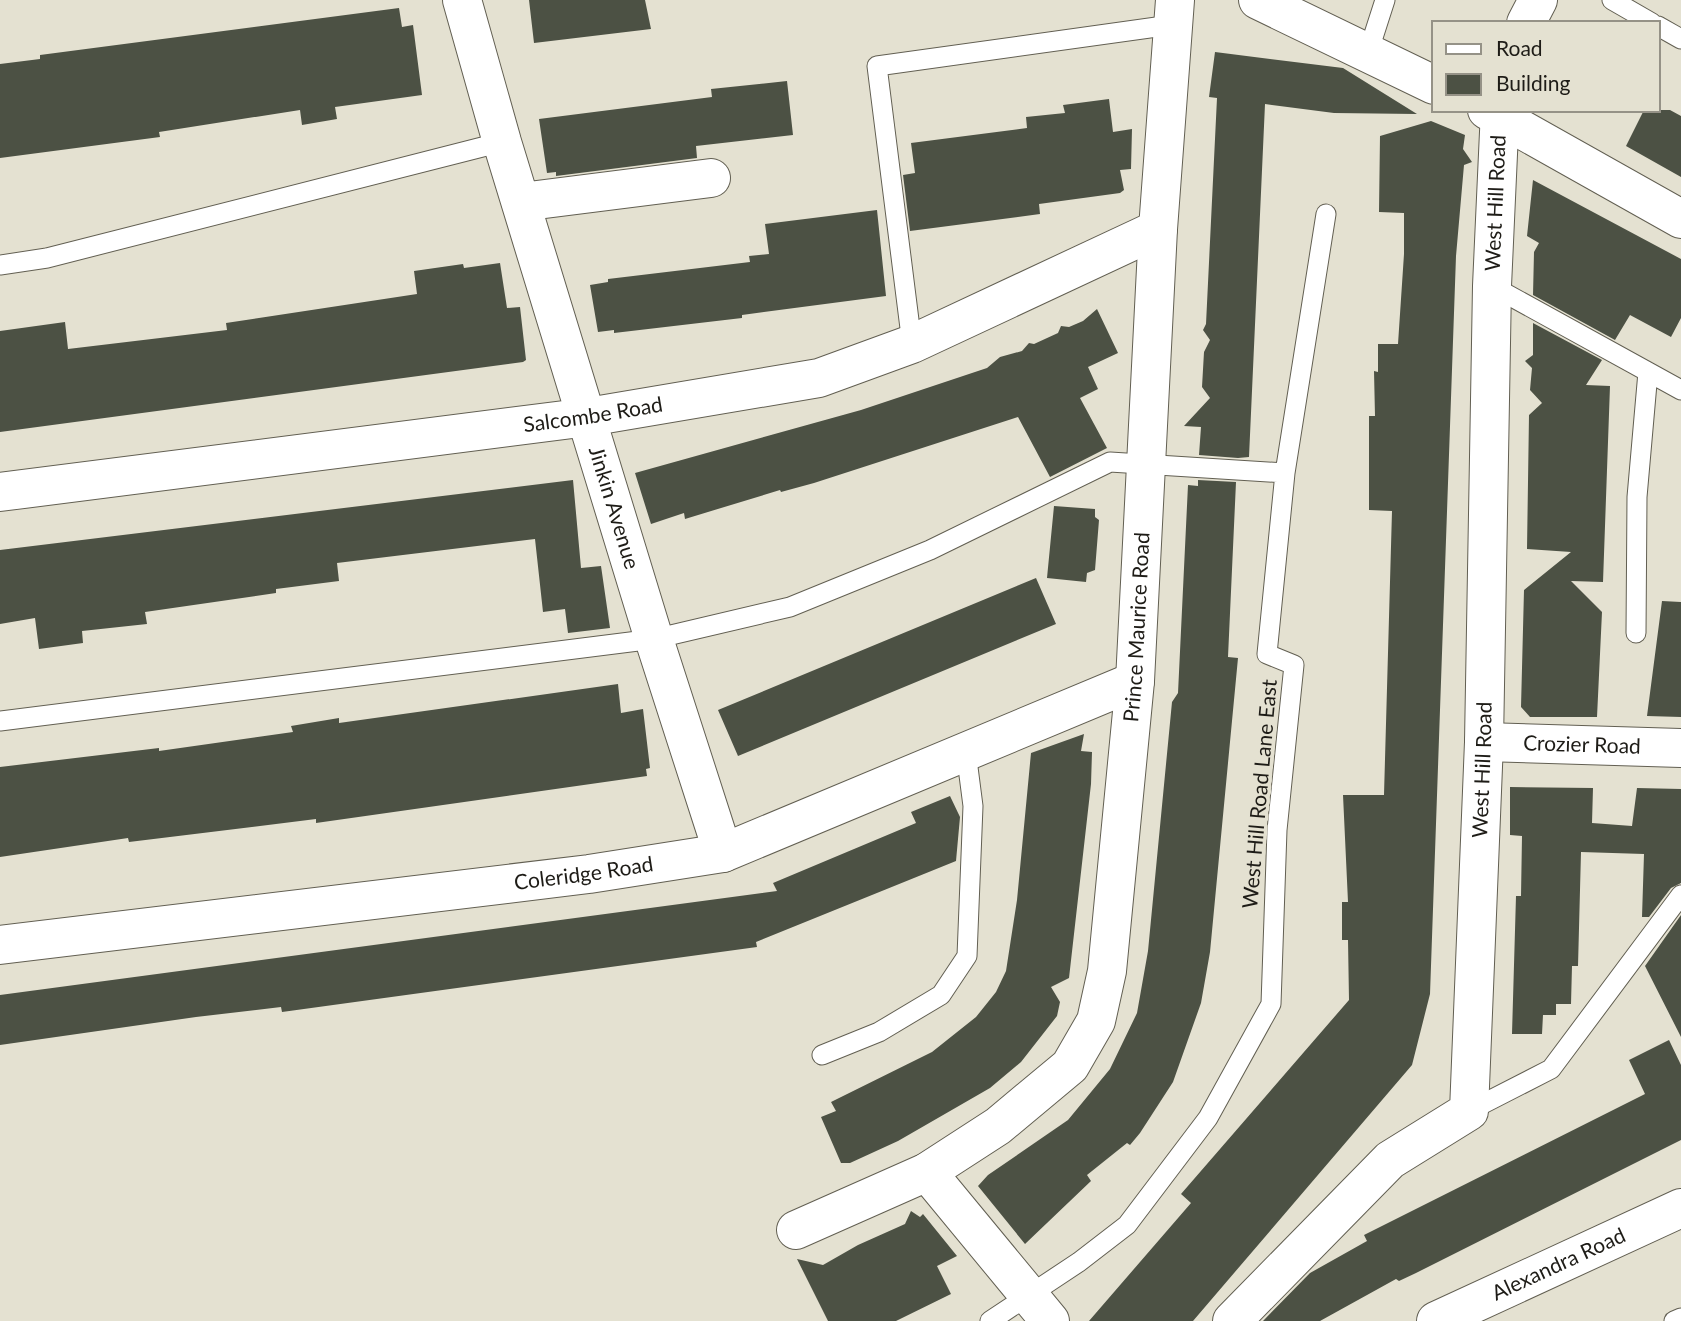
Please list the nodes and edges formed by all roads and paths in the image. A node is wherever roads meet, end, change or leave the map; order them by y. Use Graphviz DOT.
graph roads {
  1 [pos="462,0"];
  2 [pos="1258,0"];
  3 [pos="1385,0"];
  4 [pos="1538,0"];
  5 [pos="1612,0"];
  6 [pos="1173,12"];
  7 [pos="1527,21"];
  8 [pos="1649,21"];
  9 [pos="1660,27"];
  10 [pos="1681,39"];
  11 [pos="1368,53"];
  12 [pos="1432,84"];
  13 [pos="1495,112"];
  14 [pos="502,142"];
  15 [pos="711,178"];
  16 [pos="521,202"];
  17 [pos="1326,214"];
  18 [pos="1681,219"];
  19 [pos="1158,229"];
  20 [pos="0,265"];
  21 [pos="1492,286"];
  22 [pos="912,344"];
  23 [pos="1648,372"];
  24 [pos="1681,390"];
  25 [pos="588,416"];
  26 [pos="1149,463"];
  27 [pos="1285,473"];
  28 [pos="0,492"];
  29 [pos="1636,633"];
  30 [pos="654,639"];
  31 [pos="1135,681"];
  32 [pos="0,721"];
  33 [pos="1484,742"];
  34 [pos="1681,748"];
  35 [pos="966,752"];
  36 [pos="723,853"];
  37 [pos="1681,895"];
  38 [pos="0,945"];
  39 [pos="822,1055"];
  40 [pos="1469,1111"];
  41 [pos="927,1172"];
  42 [pos="1681,1208"];
  43 [pos="796,1230"];
  44 [pos="1039,1307"];
  45 [pos="1681,1318"];
  46 [pos="990,1321"];
  47 [pos="1232,1321"];
  48 [pos="1436,1321"];
  49 [pos="1674,1321"];
  1 -- 14 [label="street, Jinkin Avenue"];
  2 -- 11 [label="street"];
  3 -- 11 [label="lane"];
  4 -- 7 [label="street"];
  5 -- 8 [label="lane"];
  6 -- 19 [label="street, Prince Maurice Road"];
  6 -- 22 [label="lane"];
  9 -- 10 [label="lane"];
  11 -- 12 [label="street"];
  13 -- 18 [label="street"];
  13 -- 21 [label="street, West Hill Road"];
  14 -- 16 [label="street, Jinkin Avenue"];
  14 -- 20 [label="lane"];
  15 -- 16 [label="street"];
  16 -- 25 [label="street, Jinkin Avenue"];
  17 -- 27 [label="lane, West Hill Road Lane East"];
  19 -- 22 [label="street, Salcombe Road"];
  19 -- 26 [label="street, Prince Maurice Road"];
  21 -- 23 [label="lane"];
  21 -- 33 [label="street, West Hill Road"];
  22 -- 25 [label="street, Salcombe Road"];
  23 -- 24 [label="lane"];
  23 -- 29 [label="lane"];
  25 -- 28 [label="street, Salcombe Road"];
  25 -- 30 [label="street, Jinkin Avenue"];
  26 -- 27 [label="lane"];
  26 -- 30 [label="lane"];
  26 -- 31 [label="street, Prince Maurice Road"];
  27 -- 44 [label="lane, West Hill Road Lane East"];
  30 -- 32 [label="lane"];
  30 -- 36 [label="street, Jinkin Avenue"];
  31 -- 35 [label="street, Coleridge Road"];
  31 -- 41 [label="street, Prince Maurice Road"];
  33 -- 34 [label="street, Crozier Road"];
  33 -- 40 [label="street, West Hill Road"];
  35 -- 36 [label="street, Coleridge Road"];
  35 -- 39 [label="lane"];
  36 -- 38 [label="street, Coleridge Road"];
  37 -- 40 [label="lane"];
  40 -- 47 [label="street"];
  41 -- 43 [label="street, Prince Maurice Road"];
  41 -- 44 [label="street"];
  42 -- 48 [label="street, Alexandra Road"];
  44 -- 46 [label="lane"];
  45 -- 49 [label="lane"];
}
